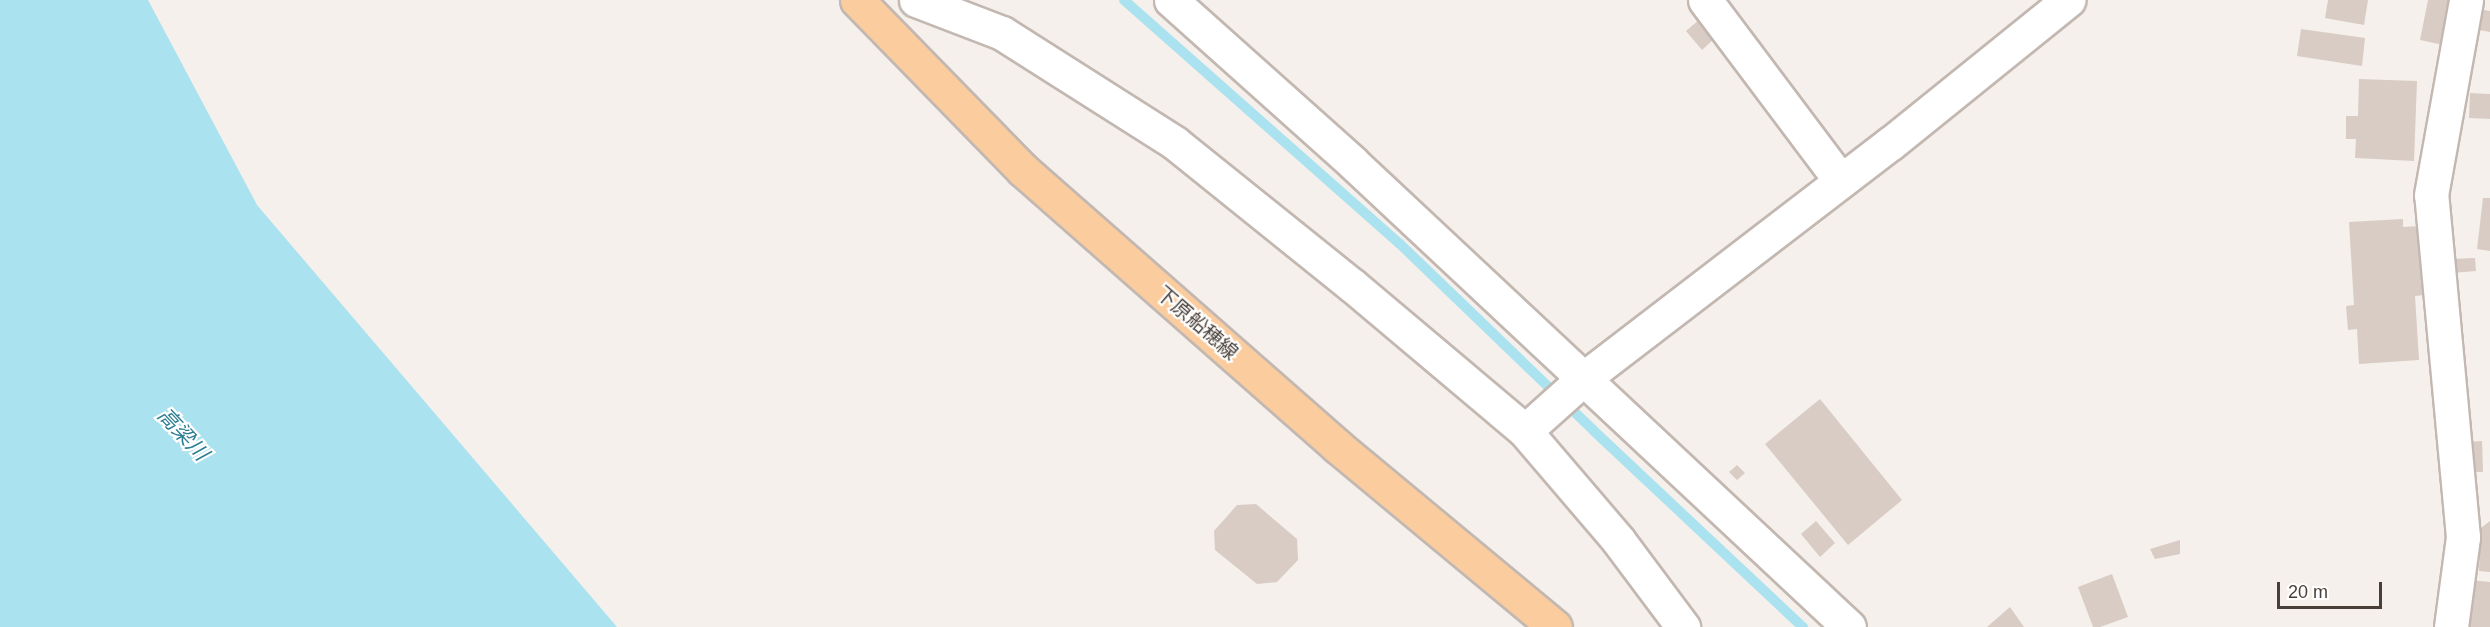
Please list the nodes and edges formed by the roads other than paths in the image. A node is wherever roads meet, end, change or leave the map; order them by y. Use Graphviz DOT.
graph roads {
  1 [pos="856,0"];
  2 [pos="916,0"];
  3 [pos="1171,0"];
  4 [pos="1705,0"];
  5 [pos="2068,0"];
  6 [pos="2466,0"];
  7 [pos="1841,181"];
  8 [pos="1578,384"];
  9 [pos="1535,422"];
  10 [pos="1555,627"];
  11 [pos="1683,627"];
  12 [pos="1849,627"];
  13 [pos="2451,627"];
  1 -- 10 [label="main road, 下原船穂線"];
  2 -- 9 [label="street"];
  3 -- 8 [label="street"];
  4 -- 7 [label="street"];
  5 -- 7 [label="street"];
  6 -- 13 [label="street"];
  7 -- 8 [label="street"];
  8 -- 9 [label="street"];
  8 -- 12 [label="street"];
  9 -- 11 [label="street"];
}
